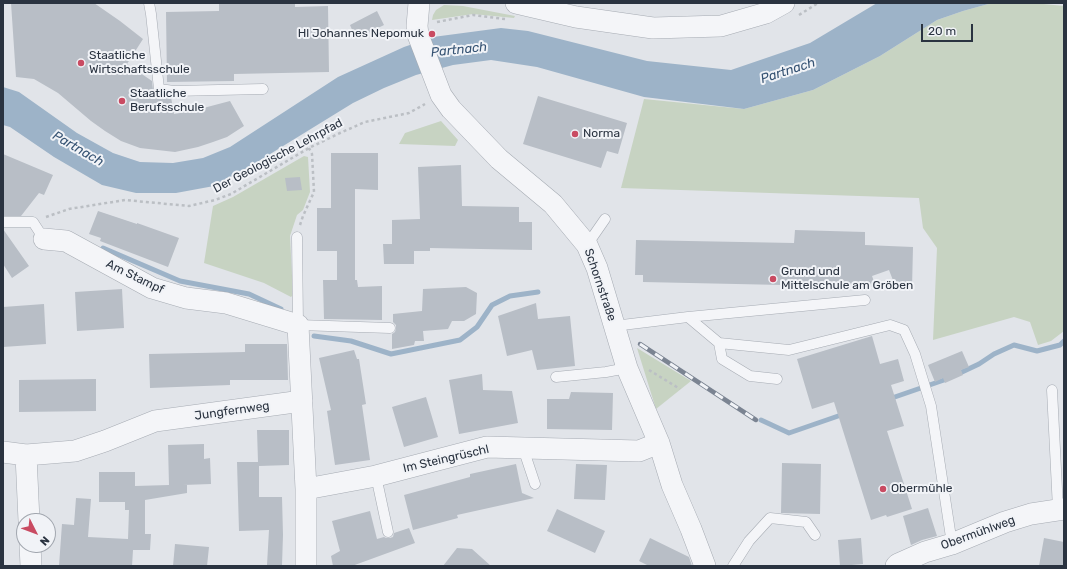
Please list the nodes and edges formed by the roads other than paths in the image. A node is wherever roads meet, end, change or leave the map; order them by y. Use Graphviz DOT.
graph roads {
  1 [pos="149,3"];
  2 [pos="419,3"];
  3 [pos="516,3"];
  4 [pos="784,3"];
  5 [pos="263,89"];
  6 [pos="605,219"];
  7 [pos="3,222"];
  8 [pos="39,230"];
  9 [pos="297,237"];
  10 [pos="587,245"];
  11 [pos="865,300"];
  12 [pos="688,317"];
  13 [pos="298,325"];
  14 [pos="614,326"];
  15 [pos="390,328"];
  16 [pos="719,343"];
  17 [pos="627,368"];
  18 [pos="556,376"];
  19 [pos="777,379"];
  20 [pos="1052,390"];
  21 [pos="302,401"];
  22 [pos="659,444"];
  23 [pos="523,448"];
  24 [pos="3,452"];
  25 [pos="26,455"];
  26 [pos="376,476"];
  27 [pos="535,484"];
  28 [pos="306,489"];
  29 [pos="1061,509"];
  30 [pos="29,513"];
  31 [pos="388,532"];
  32 [pos="815,535"];
  33 [pos="952,544"];
  34 [pos="30,553"];
  35 [pos="31,566"];
  36 [pos="306,566"];
  37 [pos="705,566"];
  38 [pos="733,566"];
  39 [pos="896,566"];
  1 -- 5 [label="lane"];
  2 -- 10 [label="street, Schornstraße"];
  3 -- 4 [label="street"];
  6 -- 10 [label="lane"];
  7 -- 8 [label="lane"];
  8 -- 13 [label="street, Am Stampf"];
  9 -- 13 [label="lane"];
  10 -- 14 [label="street, Schornstraße"];
  11 -- 12 [label="lane"];
  12 -- 14 [label="lane"];
  12 -- 16 [label="lane"];
  13 -- 15 [label="lane"];
  13 -- 21 [label="street"];
  14 -- 17 [label="street, Schornstraße"];
  16 -- 19 [label="lane"];
  16 -- 33 [label="lane"];
  17 -- 18 [label="lane"];
  17 -- 22 [label="street, Schornstraße"];
  20 -- 29 [label="lane"];
  21 -- 25 [label="street, Jungfernweg"];
  21 -- 28 [label="street"];
  22 -- 23 [label="street, Im Steingrüschl"];
  22 -- 37 [label="street, Schornstraße"];
  23 -- 26 [label="street, Im Steingrüschl"];
  23 -- 27 [label="lane"];
  24 -- 25 [label="street, Jungfernweg"];
  25 -- 30 [label="street"];
  26 -- 28 [label="street, Im Steingrüschl"];
  26 -- 31 [label="lane"];
  28 -- 36 [label="street"];
  29 -- 33 [label="street, Obermühlweg"];
  32 -- 38 [label="lane"];
  33 -- 39 [label="street, Obermühlweg"];
  34 -- 35 [label="street"];
}
